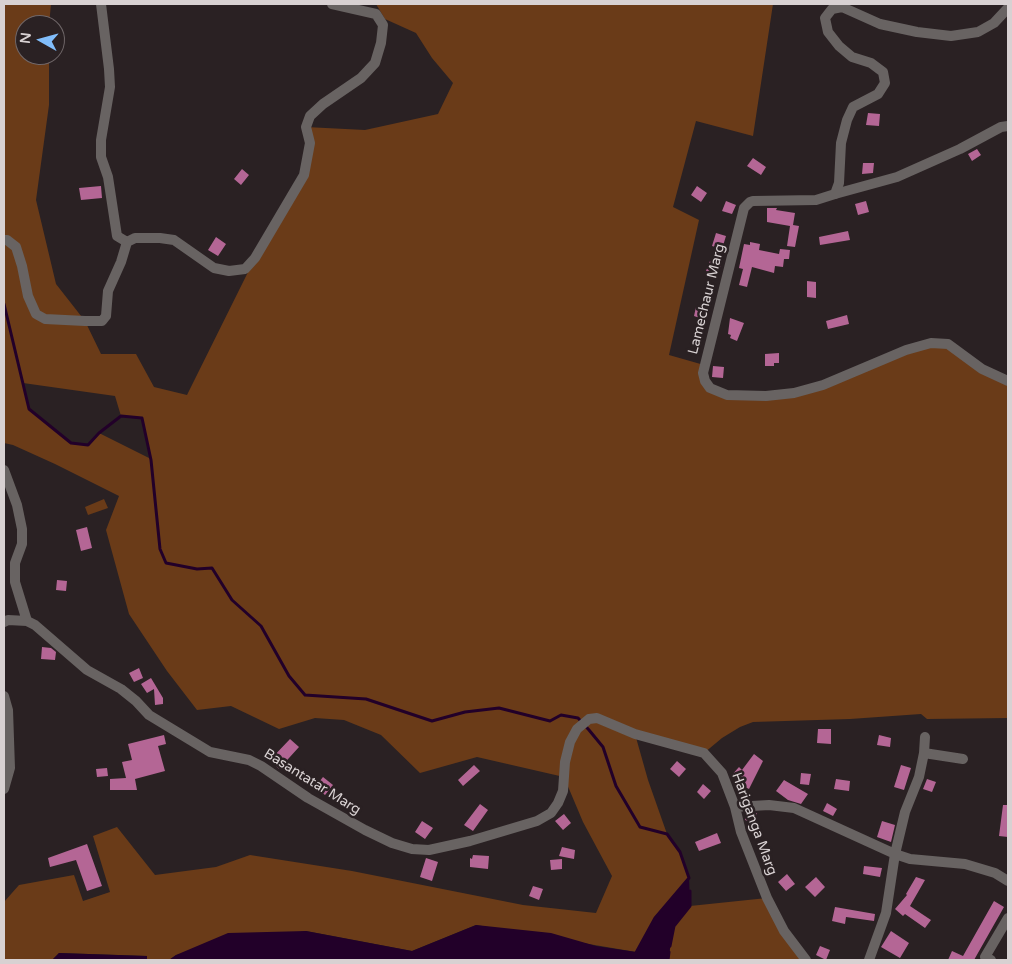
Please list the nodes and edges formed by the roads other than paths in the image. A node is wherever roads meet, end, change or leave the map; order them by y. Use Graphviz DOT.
graph roads {
  1 [pos="101,4"];
  2 [pos="332,4"];
  3 [pos="1008,8"];
  4 [pos="1008,126"];
  5 [pos="835,194"];
  6 [pos="4,240"];
  7 [pos="127,242"];
  8 [pos="1008,380"];
  9 [pos="4,470"];
  10 [pos="27,621"];
  11 [pos="4,622"];
  12 [pos="4,696"];
  13 [pos="589,719"];
  14 [pos="926,738"];
  15 [pos="924,753"];
  16 [pos="963,759"];
  17 [pos="4,789"];
  18 [pos="735,807"];
  19 [pos="895,854"];
  20 [pos="1008,881"];
  21 [pos="1008,918"];
  22 [pos="806,960"];
  23 [pos="869,960"];
  24 [pos="991,960"];
  1 -- 7 [label="street"];
  2 -- 7 [label="street"];
  3 -- 5 [label="street"];
  4 -- 5 [label="street, Lamechaur Marg"];
  5 -- 8 [label="street, Lamechaur Marg"];
  6 -- 7 [label="street"];
  9 -- 10 [label="street"];
  10 -- 11 [label="street"];
  10 -- 13 [label="street, Basantatar Marg"];
  12 -- 17 [label="street"];
  13 -- 18 [label="street, Hariganga Marg"];
  14 -- 15 [label="street"];
  15 -- 16 [label="street"];
  15 -- 19 [label="street"];
  18 -- 19 [label="street"];
  18 -- 22 [label="street, Hariganga Marg"];
  19 -- 20 [label="street"];
  19 -- 23 [label="street"];
  21 -- 24 [label="street"];
}
